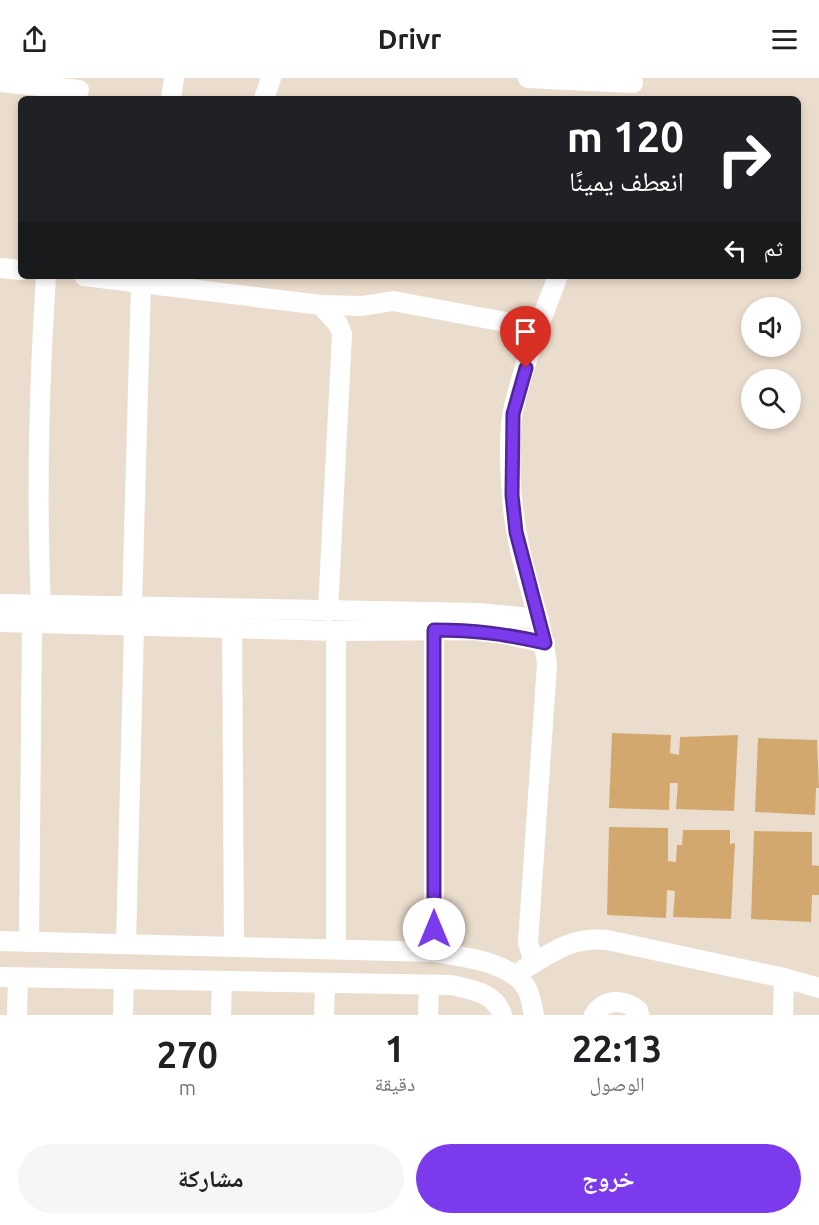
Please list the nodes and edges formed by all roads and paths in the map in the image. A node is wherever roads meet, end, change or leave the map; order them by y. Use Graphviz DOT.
graph roads {
  1 [pos="174,78"];
  2 [pos="271,78"];
  3 [pos="528,78"];
  4 [pos="0,82"];
  5 [pos="631,87"];
  6 [pos="79,89"];
  7 [pos="171,96"];
  8 [pos="265,96"];
  9 [pos="0,268"];
  10 [pos="18,270"];
  11 [pos="46,279"];
  12 [pos="108,279"];
  13 [pos="557,279"];
  14 [pos="141,283"];
  15 [pos="204,283"];
  16 [pos="321,305"];
  17 [pos="537,328"];
  18 [pos="0,604"];
  19 [pos="40,605"];
  20 [pos="328,611"];
  21 [pos="133,616"];
  22 [pos="232,618"];
  23 [pos="539,619"];
  24 [pos="0,622"];
  25 [pos="32,623"];
  26 [pos="434,630"];
  27 [pos="336,631"];
  28 [pos="545,643"];
  29 [pos="0,941"];
  30 [pos="29,942"];
  31 [pos="126,944"];
  32 [pos="234,947"];
  33 [pos="336,949"];
  34 [pos="434,952"];
  35 [pos="534,963"];
  36 [pos="513,975"];
  37 [pos="9,977"];
  38 [pos="784,978"];
  39 [pos="124,979"];
  40 [pos="222,981"];
  41 [pos="325,983"];
  42 [pos="429,985"];
  43 [pos="819,988"];
  44 [pos="17,1015"];
  45 [pos="123,1015"];
  46 [pos="221,1015"];
  47 [pos="324,1015"];
  48 [pos="428,1015"];
  49 [pos="502,1015"];
  50 [pos="534,1015"];
  51 [pos="594,1015"];
  52 [pos="639,1015"];
  53 [pos="783,1015"];
  1 -- 7 [label="street"];
  2 -- 8 [label="street"];
  3 -- 5 [label="street"];
  4 -- 6 [label="street"];
  9 -- 10 [label="street"];
  11 -- 19 [label="street"];
  12 -- 14 [label="street"];
  13 -- 17 [label="street"];
  14 -- 15 [label="street"];
  14 -- 21 [label="street"];
  15 -- 16 [label="street"];
  16 -- 17 [label="street"];
  16 -- 20 [label="street"];
  17 -- 23 [label="street"];
  18 -- 19 [label="street"];
  19 -- 21 [label="street"];
  20 -- 22 [label="street"];
  20 -- 23 [label="street"];
  21 -- 22 [label="street"];
  21 -- 25 [label="street"];
  21 -- 31 [label="street"];
  22 -- 27 [label="street"];
  22 -- 32 [label="street"];
  23 -- 28 [label="street"];
  24 -- 25 [label="street"];
  25 -- 30 [label="street"];
  26 -- 27 [label="street"];
  26 -- 28 [label="street"];
  26 -- 34 [label="street"];
  27 -- 33 [label="street"];
  28 -- 35 [label="street"];
  29 -- 30 [label="street"];
  30 -- 31 [label="street"];
  31 -- 32 [label="street"];
  32 -- 33 [label="street"];
  33 -- 34 [label="street"];
  34 -- 36 [label="street"];
  35 -- 36 [label="street"];
  35 -- 38 [label="street"];
  36 -- 50 [label="street"];
  37 -- 39 [label="street"];
  37 -- 44 [label="street"];
  38 -- 43 [label="street"];
  38 -- 53 [label="street"];
  39 -- 40 [label="street"];
  39 -- 45 [label="street"];
  40 -- 41 [label="street"];
  40 -- 46 [label="street"];
  41 -- 42 [label="street"];
  41 -- 47 [label="street"];
  42 -- 48 [label="street"];
  42 -- 49 [label="street"];
  51 -- 52 [label="street"];
}
